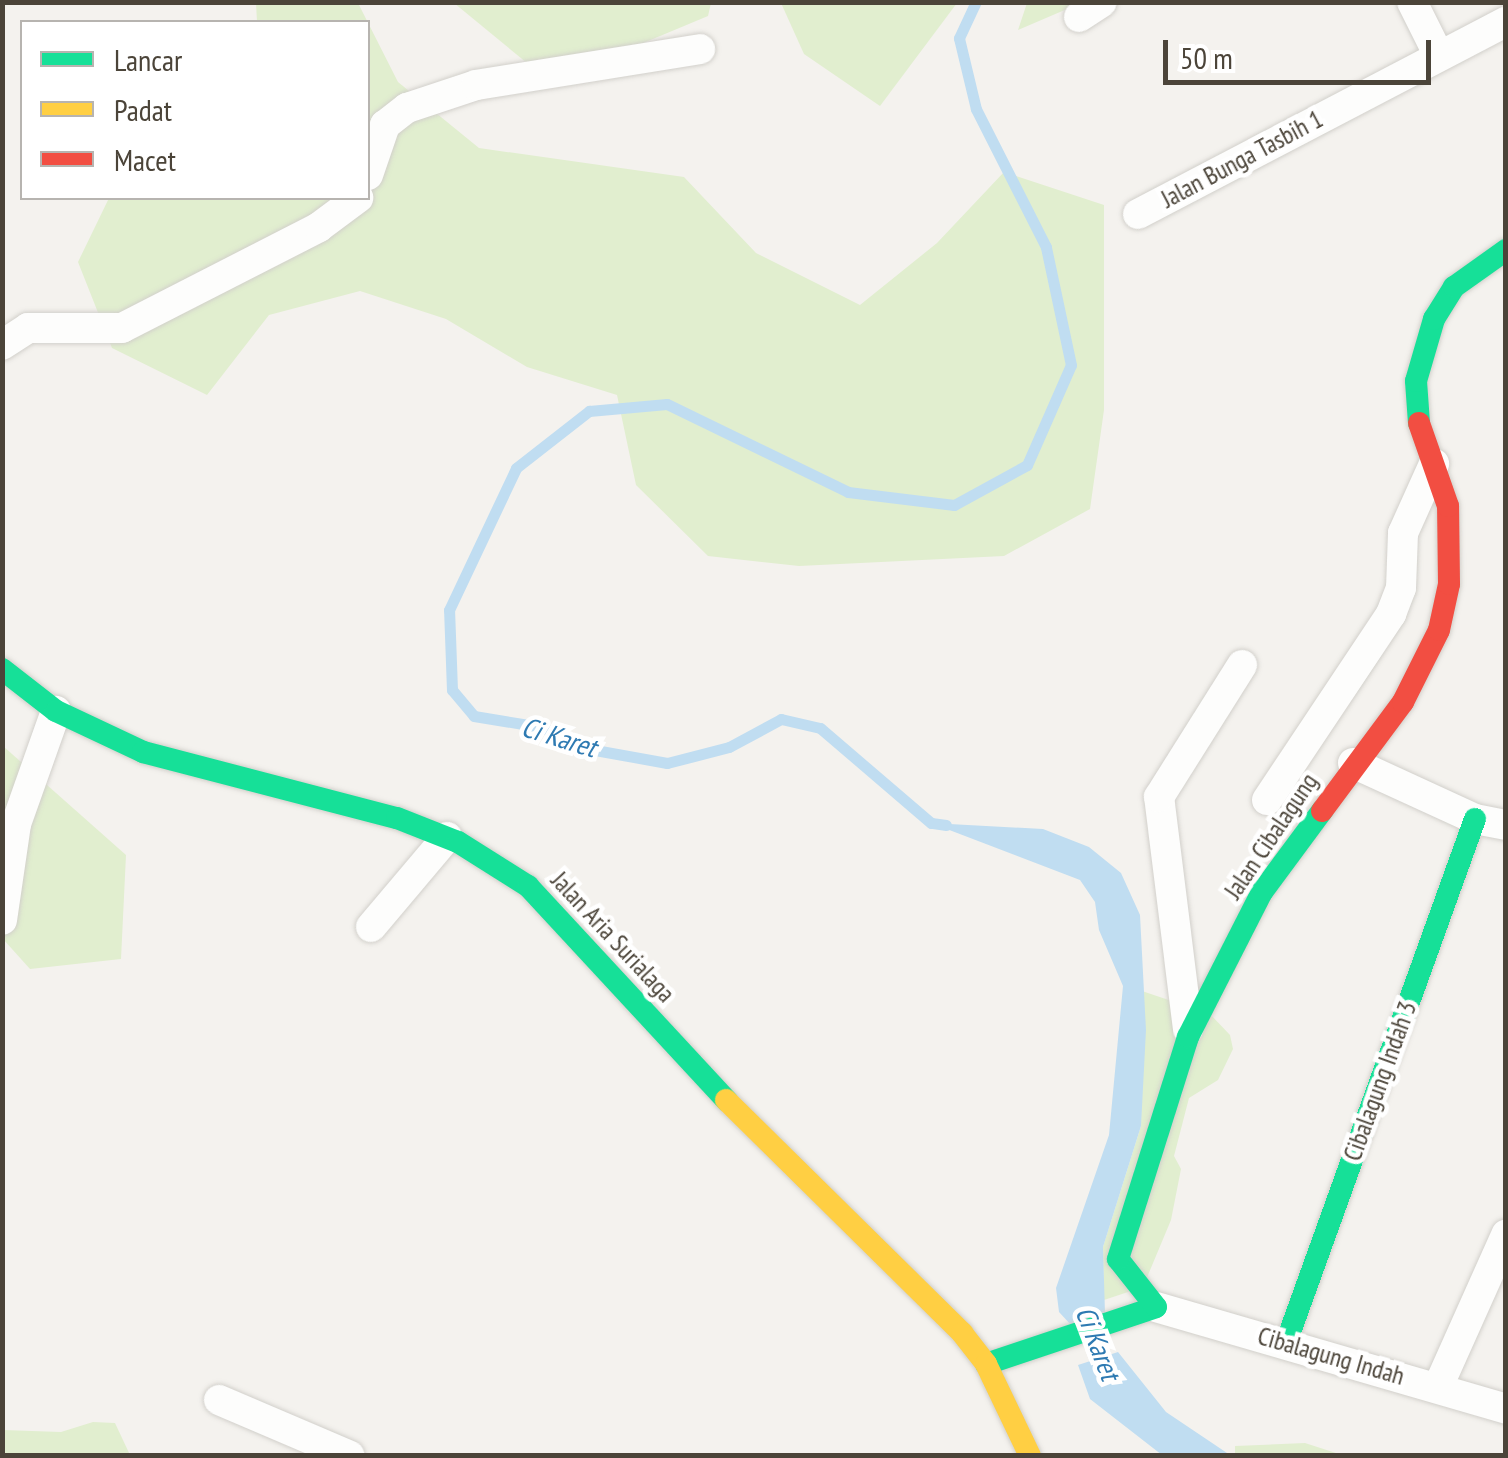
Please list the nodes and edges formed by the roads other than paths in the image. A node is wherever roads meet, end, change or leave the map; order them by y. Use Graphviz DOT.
graph roads {
  1 [pos="1412,2"];
  2 [pos="1506,22"];
  3 [pos="700,49"];
  4 [pos="1439,56"];
  5 [pos="370,169"];
  6 [pos="355,200"];
  7 [pos="1138,214"];
  8 [pos="1506,250"];
  9 [pos="2,345"];
  10 [pos="1434,464"];
  11 [pos="1242,665"];
  12 [pos="2,669"];
  13 [pos="56,711"];
  14 [pos="1353,763"];
  15 [pos="1267,800"];
  16 [pos="1475,819"];
  17 [pos="1506,825"];
  18 [pos="447,837"];
  19 [pos="2,920"];
  20 [pos="371,926"];
  21 [pos="1188,1037"];
  22 [pos="1506,1235"];
  23 [pos="1156,1307"];
  24 [pos="1286,1342"];
  25 [pos="986,1364"];
  26 [pos="1438,1386"];
  27 [pos="218,1400"];
  28 [pos="1506,1408"];
  29 [pos="350,1456"];
  30 [pos="1030,1456"];
  1 -- 4 [label="street"];
  2 -- 4 [label="street, Jalan Bunga Tasbih 1"];
  3 -- 5 [label="street"];
  4 -- 7 [label="street, Jalan Bunga Tasbih 1"];
  6 -- 9 [label="street"];
  8 -- 10 [label="street, Jalan Cibalagung"];
  10 -- 14 [label="street, Jalan Cibalagung"];
  10 -- 15 [label="street"];
  11 -- 21 [label="street"];
  12 -- 13 [label="street, Jalan Aria Surialaga"];
  13 -- 18 [label="street, Jalan Aria Surialaga"];
  13 -- 19 [label="street"];
  14 -- 16 [label="street"];
  14 -- 21 [label="street, Jalan Cibalagung"];
  16 -- 17 [label="street"];
  16 -- 24 [label="street, Cibalagung Indah 3"];
  18 -- 20 [label="street"];
  18 -- 25 [label="street, Jalan Aria Surialaga"];
  21 -- 23 [label="street, Jalan Cibalagung"];
  22 -- 26 [label="street"];
  23 -- 24 [label="street, Cibalagung Indah"];
  23 -- 25 [label="street"];
  24 -- 26 [label="street, Cibalagung Indah"];
  25 -- 30 [label="street, Jalan Aria Surialaga"];
  26 -- 28 [label="street, Cibalagung Indah"];
  27 -- 29 [label="street"];
}
